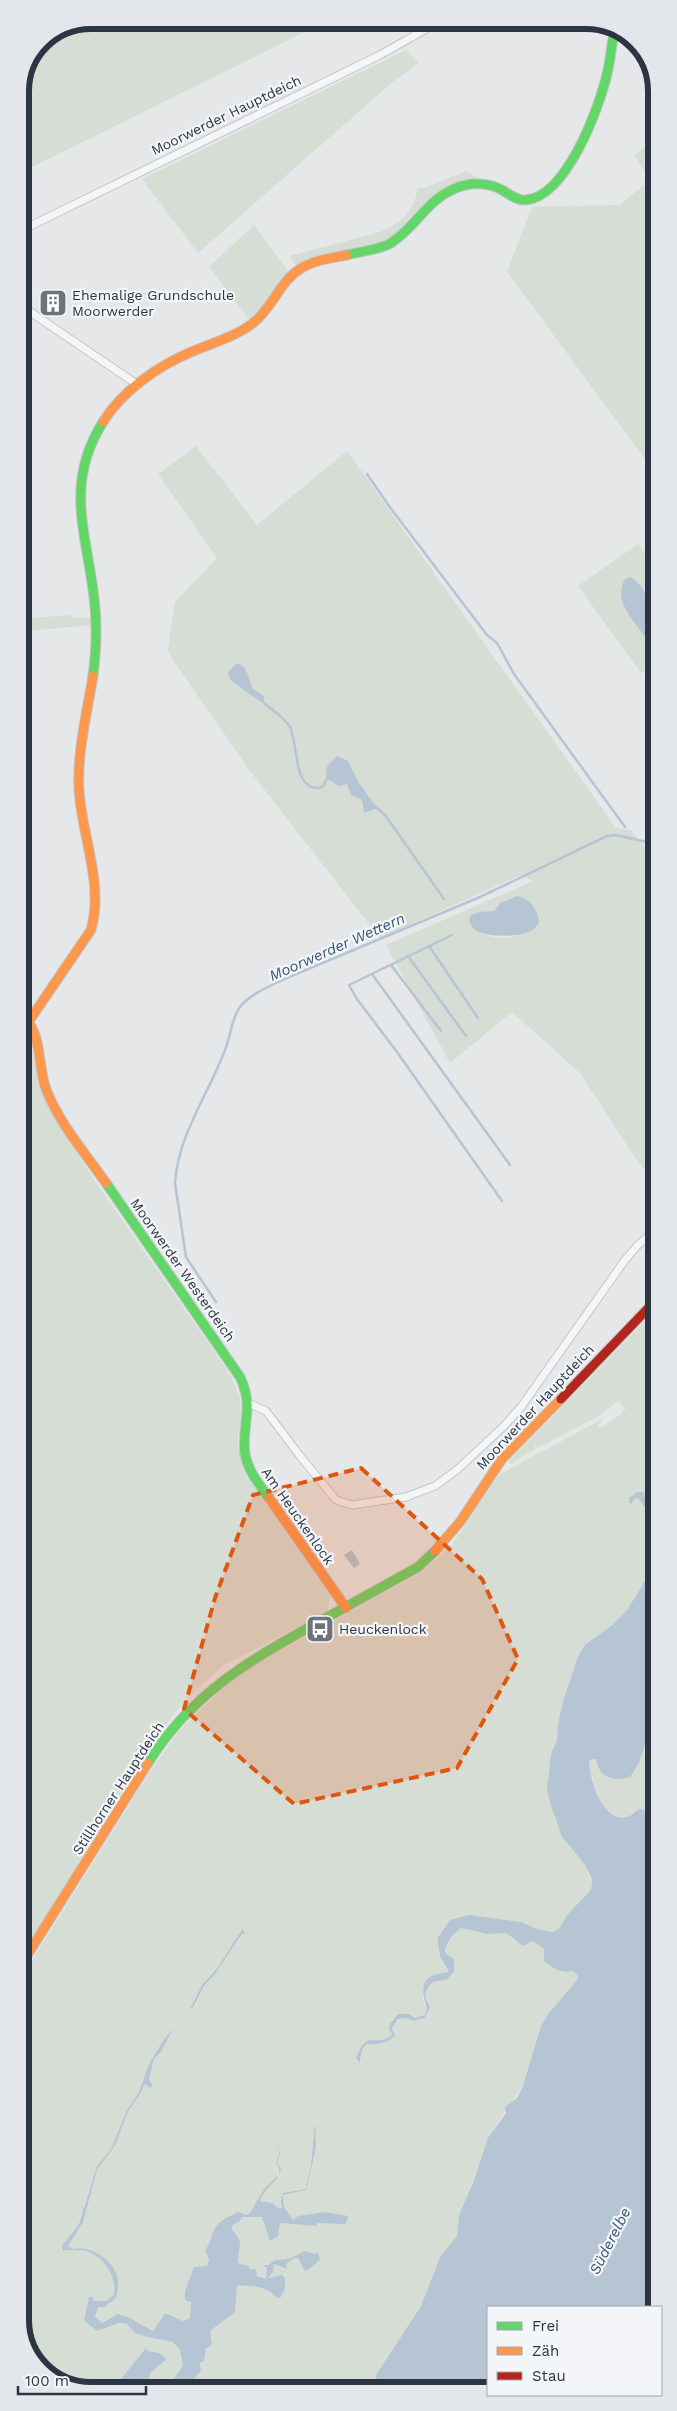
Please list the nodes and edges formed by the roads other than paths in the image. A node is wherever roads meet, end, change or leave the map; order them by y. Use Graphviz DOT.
graph roads {
  1 [pos="426,29"];
  2 [pos="614,35"];
  3 [pos="29,226"];
  4 [pos="29,311"];
  5 [pos="138,385"];
  6 [pos="29,1021"];
  7 [pos="648,1237"];
  8 [pos="648,1308"];
  9 [pos="248,1403"];
  10 [pos="346,1608"];
  11 [pos="29,1952"];
  1 -- 3 [label="street, Moorwerder Hauptdeich"];
  2 -- 5 [label="street"];
  4 -- 5 [label="street"];
  5 -- 6 [label="street"];
  6 -- 9 [label="street, Moorwerder Westerdeich"];
  7 -- 9 [label="street"];
  8 -- 10 [label="street, Moorwerder Hauptdeich"];
  9 -- 10 [label="street, Am Heuckenlock"];
  10 -- 11 [label="street, Stillhorner Hauptdeich"];
}
